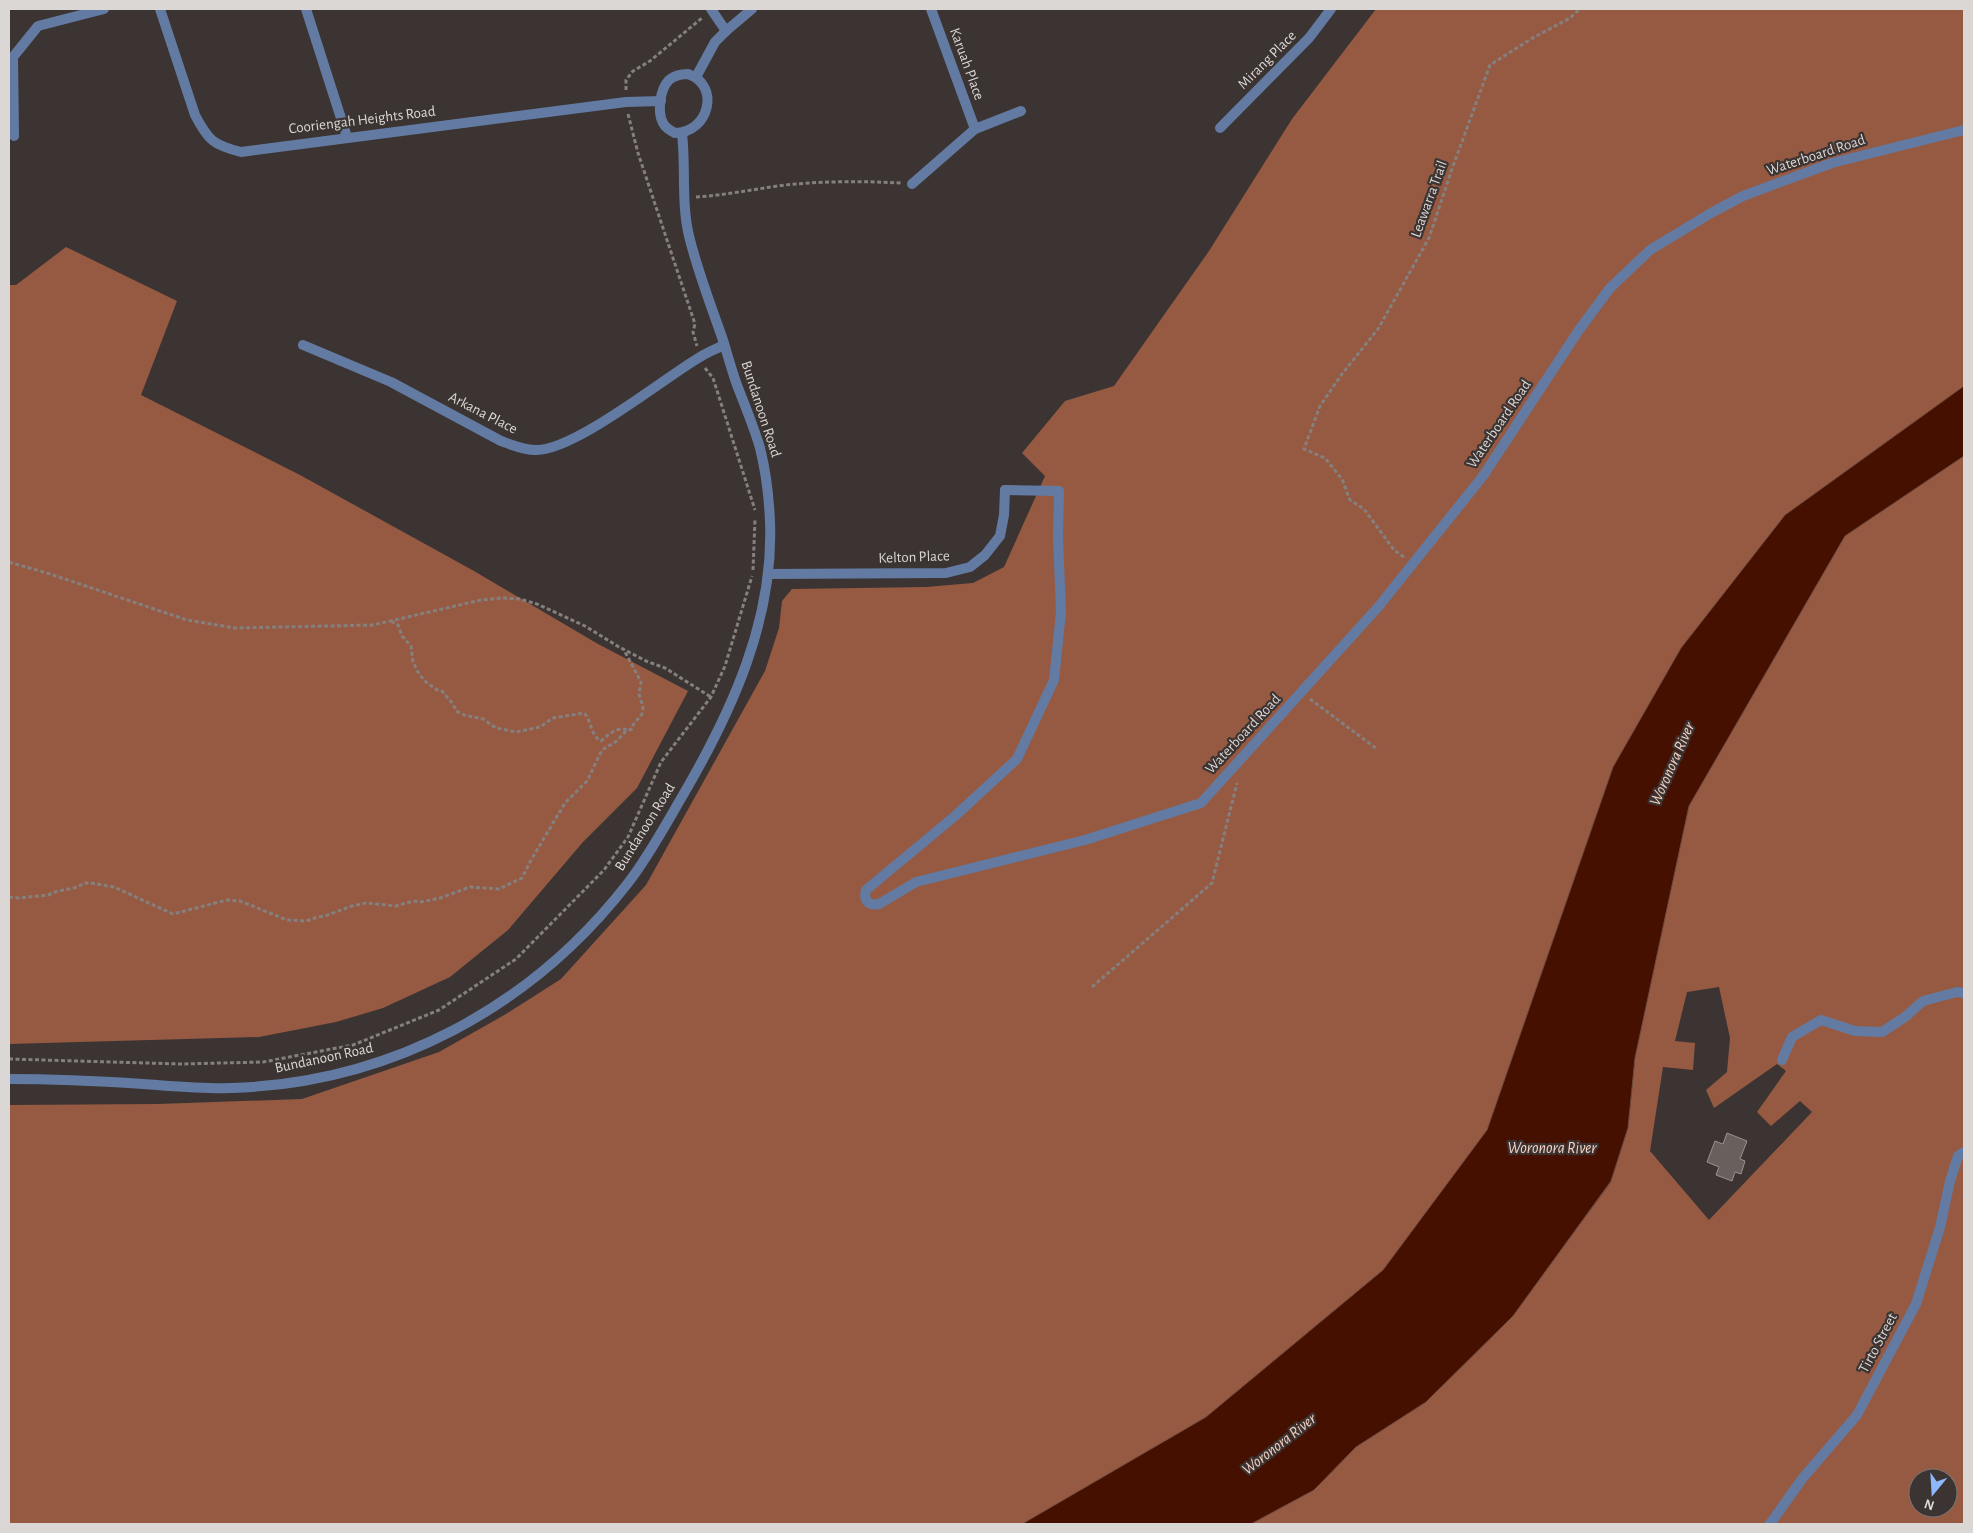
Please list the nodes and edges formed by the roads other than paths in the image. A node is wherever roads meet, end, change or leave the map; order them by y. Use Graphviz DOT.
graph roads {
  1 [pos="104,9"];
  2 [pos="160,9"];
  3 [pos="306,9"];
  4 [pos="752,9"];
  5 [pos="931,9"];
  6 [pos="1331,9"];
  7 [pos="712,10"];
  8 [pos="726,30"];
  9 [pos="696,77"];
  10 [pos="661,101"];
  11 [pos="1021,111"];
  12 [pos="1220,128"];
  13 [pos="975,130"];
  14 [pos="1964,130"];
  15 [pos="682,133"];
  16 [pos="14,136"];
  17 [pos="347,137"];
  18 [pos="912,184"];
  19 [pos="303,345"];
  20 [pos="724,345"];
  21 [pos="1005,490"];
  22 [pos="768,574"];
  23 [pos="1964,993"];
  24 [pos="1782,1060"];
  25 [pos="9,1079"];
  26 [pos="1964,1152"];
  27 [pos="1770,1524"];
  1 -- 16 [label="street"];
  2 -- 17 [label="street, Cooriengah Heights Road"];
  3 -- 17 [label="street"];
  4 -- 8 [label="street"];
  5 -- 13 [label="street, Karuah Place"];
  6 -- 12 [label="street, Mirang Place"];
  7 -- 8 [label="street"];
  8 -- 9 [label="street"];
  9 -- 10 [label="street"];
  9 -- 15 [label="street"];
  10 -- 15 [label="street"];
  10 -- 17 [label="street, Cooriengah Heights Road"];
  11 -- 13 [label="street"];
  13 -- 18 [label="street"];
  14 -- 21 [label="street, Waterboard Road"];
  15 -- 20 [label="street, Bundanoon Road"];
  19 -- 20 [label="street, Arkana Place"];
  20 -- 22 [label="street, Bundanoon Road"];
  21 -- 22 [label="street, Kelton Place"];
  22 -- 25 [label="street, Bundanoon Road"];
  23 -- 24 [label="street"];
  26 -- 27 [label="street, Tirto Street"];
}
